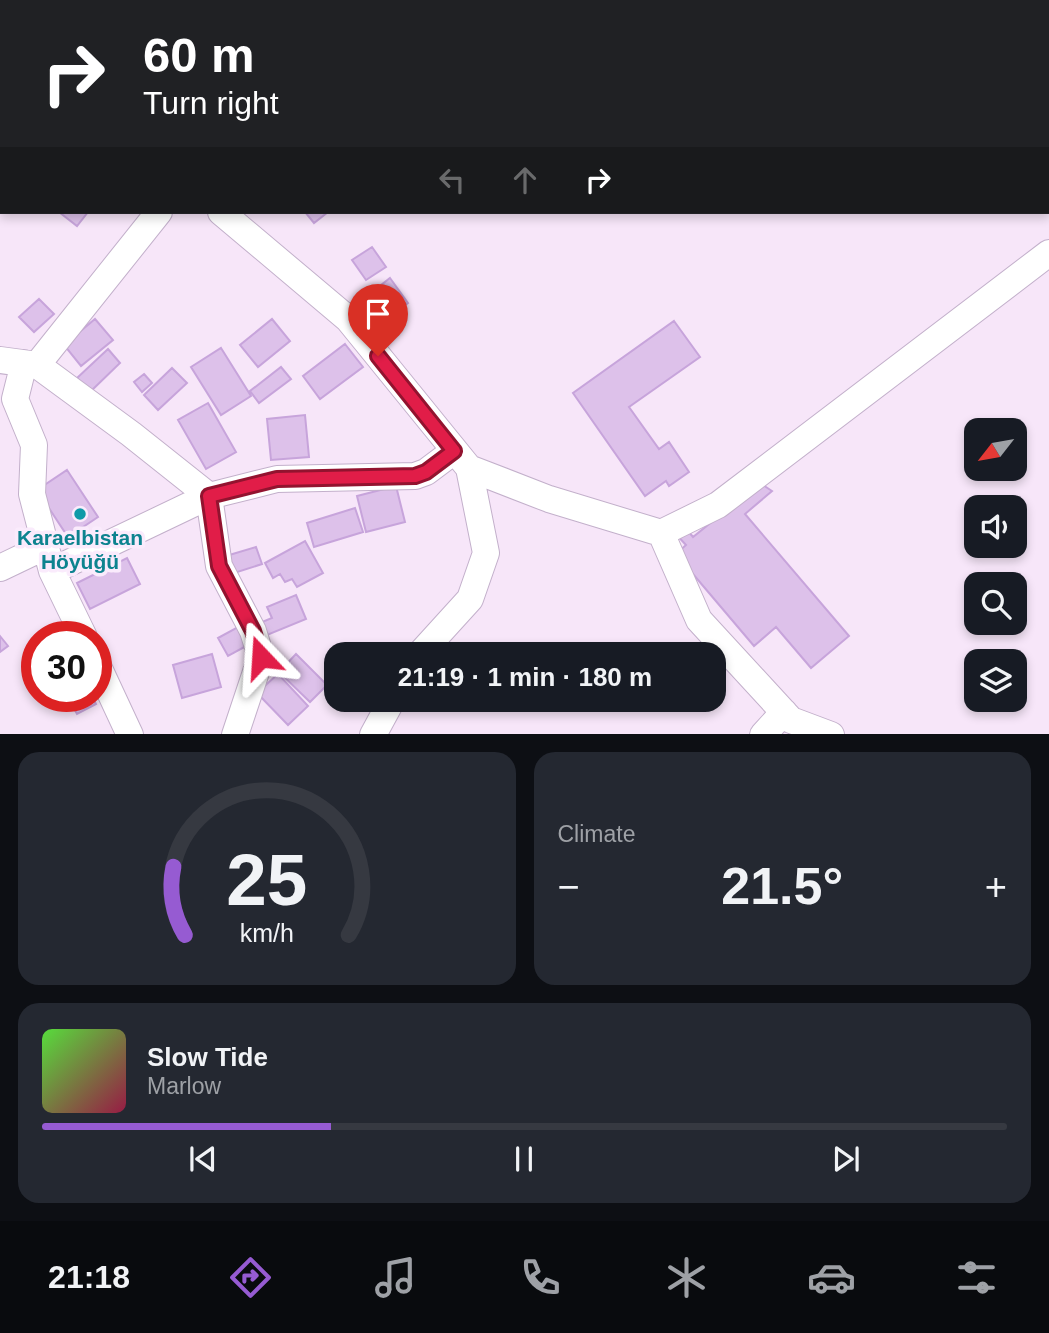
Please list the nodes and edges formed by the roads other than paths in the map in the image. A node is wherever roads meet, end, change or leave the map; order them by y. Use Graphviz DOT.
graph roads {
  1 [pos="157,214"];
  2 [pos="223,214"];
  3 [pos="1049,253"];
  4 [pos="20,362"];
  5 [pos="461,460"];
  6 [pos="209,496"];
  7 [pos="661,533"];
  8 [pos="49,558"];
  9 [pos="0,568"];
  10 [pos="77,621"];
  11 [pos="431,642"];
  12 [pos="112,696"];
  13 [pos="385,712"];
  14 [pos="784,712"];
  15 [pos="130,734"];
  16 [pos="235,734"];
  17 [pos="373,734"];
  18 [pos="763,734"];
  19 [pos="831,734"];
  1 -- 4 [label="street"];
  2 -- 5 [label="street"];
  3 -- 7 [label="street"];
  4 -- 6 [label="street"];
  4 -- 8 [label="street"];
  5 -- 6 [label="street"];
  5 -- 7 [label="street"];
  5 -- 11 [label="street"];
  6 -- 8 [label="street"];
  6 -- 16 [label="street"];
  7 -- 14 [label="street"];
  8 -- 9 [label="street"];
  8 -- 10 [label="street"];
  12 -- 15 [label="street"];
  13 -- 17 [label="street"];
  14 -- 18 [label="street"];
  14 -- 19 [label="street"];
}
